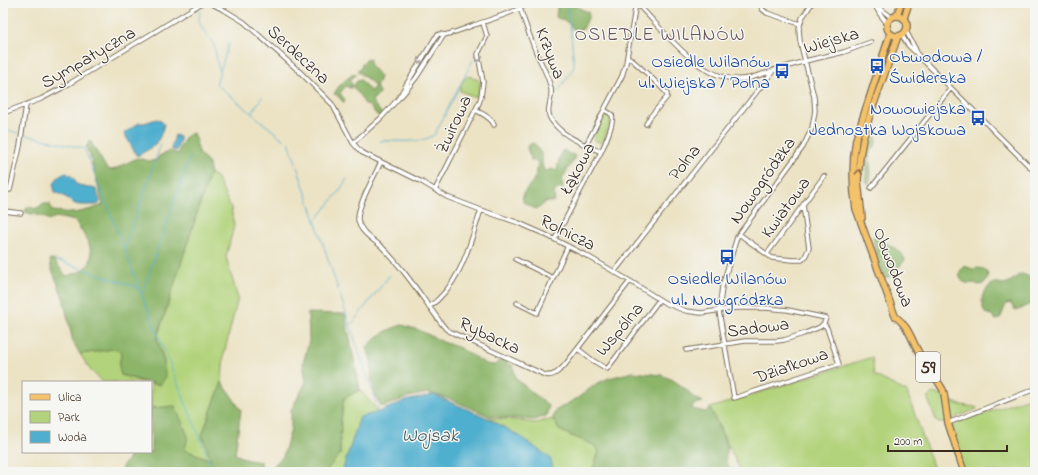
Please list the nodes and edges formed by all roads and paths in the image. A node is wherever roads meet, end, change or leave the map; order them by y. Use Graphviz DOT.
graph roads {
  1 [pos="202,3"];
  2 [pos="210,3"];
  3 [pos="530,3"];
  4 [pos="636,3"];
  5 [pos="760,3"];
  6 [pos="812,3"];
  7 [pos="901,3"];
  8 [pos="909,3"];
  9 [pos="874,4"];
  10 [pos="520,8"];
  11 [pos="897,15"];
  12 [pos="891,17"];
  13 [pos="904,18"];
  14 [pos="483,23"];
  15 [pos="887,23"];
  16 [pos="800,24"];
  17 [pos="890,34"];
  18 [pos="902,34"];
  19 [pos="871,42"];
  20 [pos="628,57"];
  21 [pos="805,61"];
  22 [pos="774,70"];
  23 [pos="951,88"];
  24 [pos="328,100"];
  25 [pos="26,105"];
  26 [pos="476,110"];
  27 [pos="604,110"];
  28 [pos="3,113"];
  29 [pos="646,124"];
  30 [pos="494,125"];
  31 [pos="353,143"];
  32 [pos="586,144"];
  33 [pos="601,152"];
  34 [pos="381,162"];
  35 [pos="1035,172"];
  36 [pos="824,176"];
  37 [pos="871,188"];
  38 [pos="10,190"];
  39 [pos="435,190"];
  40 [pos="803,205"];
  41 [pos="481,210"];
  42 [pos="3,211"];
  43 [pos="22,213"];
  44 [pos="863,224"];
  45 [pos="739,234"];
  46 [pos="555,239"];
  47 [pos="568,246"];
  48 [pos="767,254"];
  49 [pos="514,259"];
  50 [pos="614,271"];
  51 [pos="553,278"];
  52 [pos="630,281"];
  53 [pos="659,300"];
  54 [pos="517,303"];
  55 [pos="429,307"];
  56 [pos="719,311"];
  57 [pos="824,324"];
  58 [pos="724,344"];
  59 [pos="578,349"];
  60 [pos="686,350"];
  61 [pos="1035,389"];
  62 [pos="734,398"];
  63 [pos="948,423"];
  64 [pos="964,472"];
  1 -- 25 [label="street, Sympatyczna"];
  2 -- 24 [label="street, Serdeczna"];
  3 -- 10 [label="street"];
  4 -- 20 [label="street, Łąkowa"];
  4 -- 22 [label="street, Wiejska"];
  5 -- 16 [label="street"];
  6 -- 16 [label="street"];
  7 -- 11 [label="main road"];
  8 -- 13 [label="main road, Obwodowa / 59"];
  9 -- 12 [label="street"];
  9 -- 15 [label="street"];
  10 -- 14 [label="street"];
  10 -- 32 [label="street, Krzywa"];
  11 -- 12 [label="main road"];
  11 -- 13 [label="main road"];
  12 -- 15 [label="main road"];
  13 -- 18 [label="main road, Obwodowa / 59"];
  14 -- 26 [label="street, Żwirowa, one-way"];
  14 -- 31 [label="street"];
  15 -- 17 [label="main road"];
  16 -- 21 [label="street, Nowogródzka"];
  17 -- 18 [label="main road"];
  17 -- 44 [label="main road, Obwodowa / 59"];
  18 -- 23 [label="street"];
  44 -- 18 [label="main road, Obwodowa / 59, one-way"];
  19 -- 21 [label="street, Wiejska"];
  20 -- 27 [label="street, Łąkowa"];
  20 -- 29 [label="street"];
  21 -- 22 [label="street, Wiejska"];
  21 -- 45 [label="street, Nowogródzka"];
  22 -- 50 [label="street, Polna"];
  23 -- 35 [label="street"];
  23 -- 37 [label="street"];
  24 -- 31 [label="street, Rolnicza"];
  25 -- 28 [label="street, Sympatyczna"];
  25 -- 38 [label="street"];
  26 -- 30 [label="street"];
  26 -- 39 [label="street, Żwirowa"];
  27 -- 32 [label="street, Łąkowa"];
  27 -- 33 [label="street, Łąkowa"];
  31 -- 34 [label="street, Rolnicza"];
  32 -- 33 [label="street, Krzywa"];
  33 -- 46 [label="street, Łąkowa"];
  34 -- 39 [label="street, Rolnicza"];
  34 -- 55 [label="street, Rybacka"];
  36 -- 40 [label="street, Kwiatowa"];
  39 -- 41 [label="street, Rolnicza"];
  40 -- 48 [label="street, Kwiatowa"];
  40 -- 48 [label="street"];
  41 -- 46 [label="street, Rolnicza"];
  41 -- 55 [label="street"];
  42 -- 43 [label="street"];
  44 -- 63 [label="main road, Obwodowa / 59"];
  45 -- 48 [label="street"];
  45 -- 56 [label="street, Nowogródzka"];
  46 -- 47 [label="street, Rolnicza"];
  47 -- 50 [label="street, Rolnicza"];
  47 -- 51 [label="street"];
  49 -- 51 [label="street"];
  50 -- 52 [label="street, Rolnicza"];
  51 -- 54 [label="street"];
  52 -- 53 [label="street, Rolnicza"];
  52 -- 59 [label="street, Rybacka"];
  53 -- 56 [label="street, Rolnicza"];
  53 -- 59 [label="street, Wspólna"];
  55 -- 59 [label="street, Rybacka"];
  56 -- 57 [label="street, Rolnicza"];
  56 -- 58 [label="street, Nowogródzka"];
  57 -- 58 [label="street, Sadowa"];
  57 -- 62 [label="street, Działkowa"];
  58 -- 60 [label="street, Sadowa"];
  58 -- 62 [label="street, Nowogródzka"];
  61 -- 63 [label="street"];
  63 -- 64 [label="main road, Obwodowa / 59"];
}
